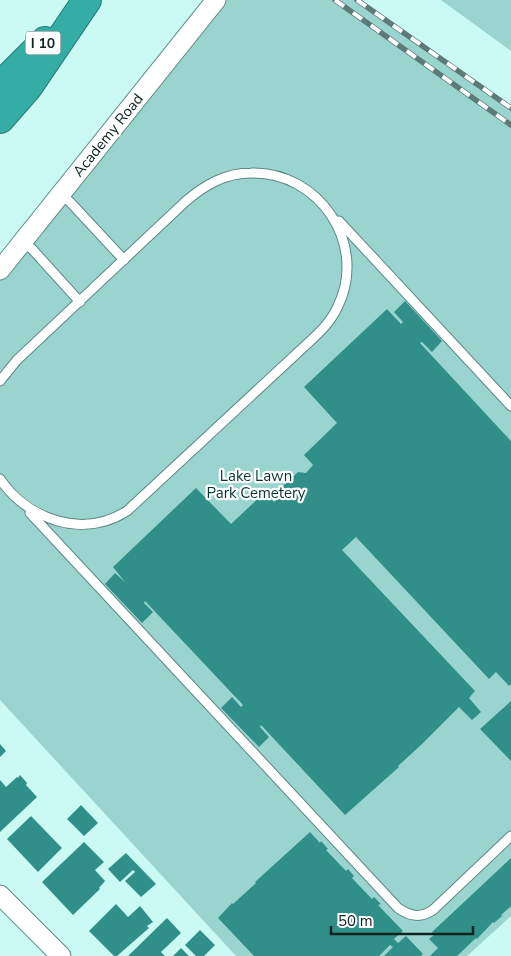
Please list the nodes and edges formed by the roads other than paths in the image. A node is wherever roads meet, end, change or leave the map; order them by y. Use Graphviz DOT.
graph roads {
  1 [pos="86,0"];
  2 [pos="216,0"];
  3 [pos="0,86"];
  4 [pos="0,119"];
  5 [pos="61,194"];
  6 [pos="327,209"];
  7 [pos="22,242"];
  8 [pos="124,260"];
  9 [pos="0,270"];
  10 [pos="80,302"];
  11 [pos="0,381"];
  12 [pos="511,406"];
  13 [pos="0,479"];
  14 [pos="20,502"];
  15 [pos="511,836"];
  16 [pos="0,895"];
  17 [pos="61,956"];
  1 -- 3 [label="highway, I 10"];
  1 -- 4 [label="highway"];
  2 -- 5 [label="street, Academy Road"];
  5 -- 7 [label="street, Academy Road"];
  5 -- 8 [label="lane"];
  6 -- 8 [label="lane"];
  6 -- 12 [label="lane"];
  6 -- 14 [label="lane"];
  7 -- 9 [label="street, Academy Road"];
  7 -- 10 [label="lane"];
  8 -- 10 [label="lane"];
  10 -- 11 [label="lane"];
  13 -- 14 [label="lane"];
  14 -- 15 [label="lane"];
  16 -- 17 [label="street"];
}
